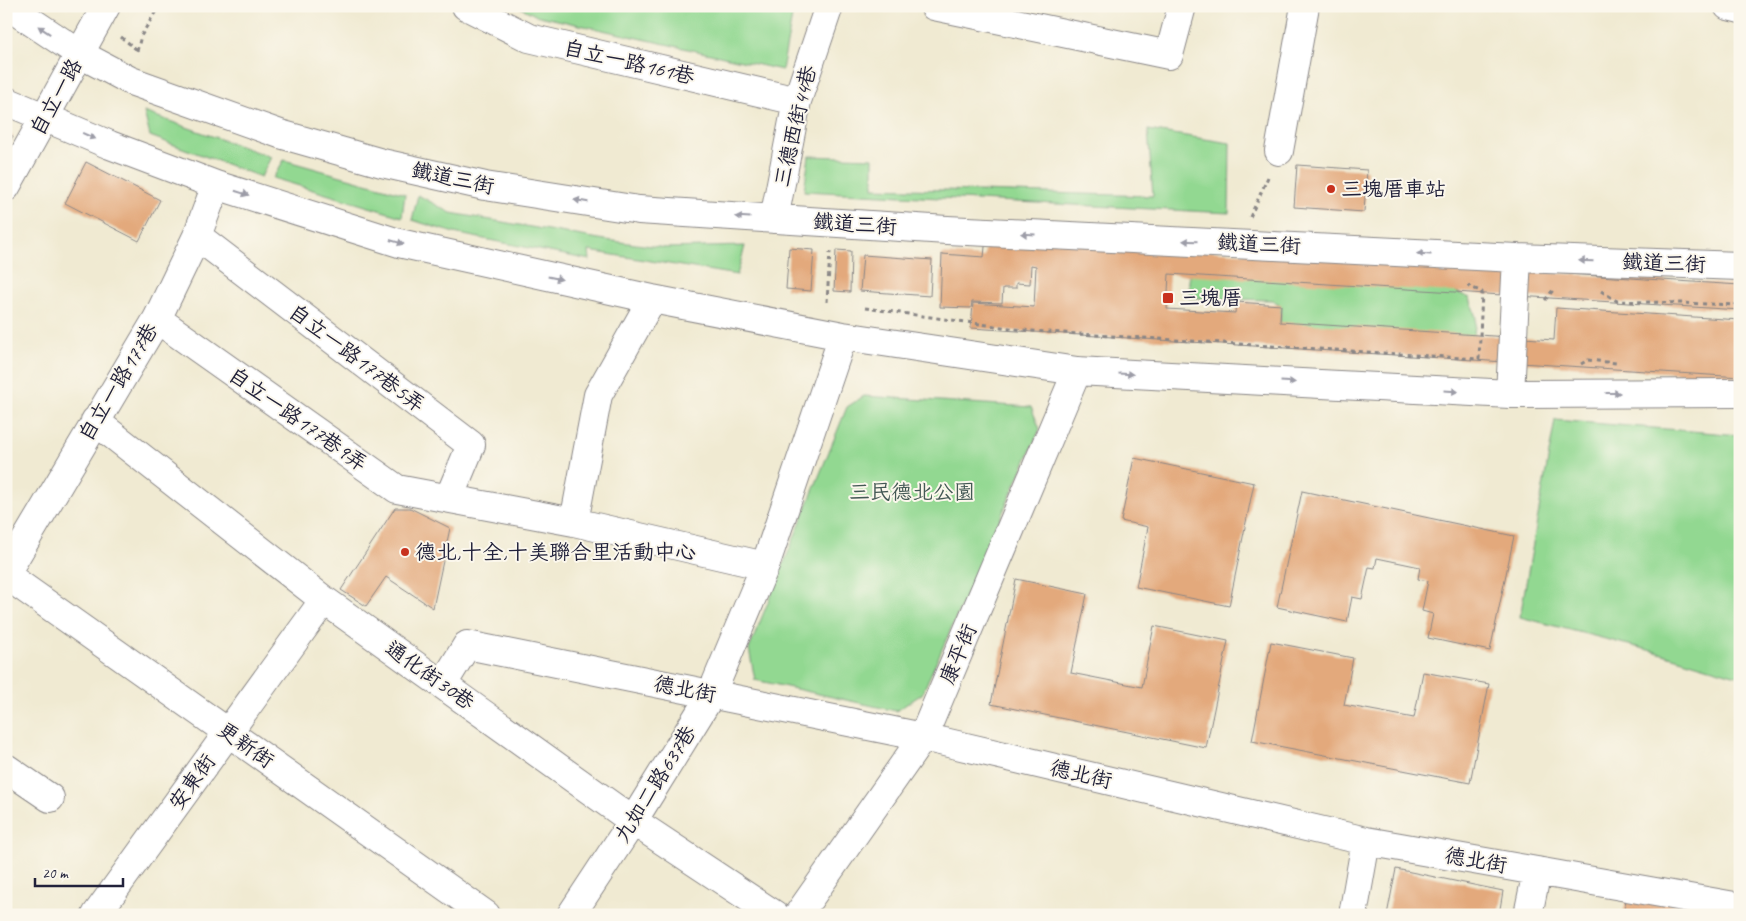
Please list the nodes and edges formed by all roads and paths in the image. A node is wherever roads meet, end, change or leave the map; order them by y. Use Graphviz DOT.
graph roads {
  1 [pos="8,6"];
  2 [pos="106,6"];
  3 [pos="466,6"];
  4 [pos="829,6"];
  5 [pos="934,6"];
  6 [pos="1182,6"];
  7 [pos="1305,6"];
  8 [pos="1728,6"];
  9 [pos="1740,9"];
  10 [pos="80,54"];
  11 [pos="6,101"];
  12 [pos="797,101"];
  13 [pos="45,117"];
  14 [pos="1279,151"];
  15 [pos="216,185"];
  16 [pos="6,188"];
  17 [pos="774,219"];
  18 [pos="197,236"];
  19 [pos="1239,243"];
  20 [pos="831,248"];
  21 [pos="1517,258"];
  22 [pos="1740,266"];
  23 [pos="1465,284"];
  24 [pos="1593,286"];
  25 [pos="1562,287"];
  26 [pos="652,299"];
  27 [pos="1543,302"];
  28 [pos="836,304"];
  29 [pos="1740,305"];
  30 [pos="855,306"];
  31 [pos="157,319"];
  32 [pos="843,336"];
  33 [pos="1626,363"];
  34 [pos="1576,367"];
  35 [pos="1077,371"];
  36 [pos="1740,393"];
  37 [pos="1510,394"];
  38 [pos="95,421"];
  39 [pos="449,498"];
  40 [pos="574,522"];
  41 [pos="765,566"];
  42 [pos="6,574"];
  43 [pos="324,600"];
  44 [pos="443,684"];
  45 [pos="711,695"];
  46 [pos="228,732"];
  47 [pos="923,737"];
  48 [pos="6,768"];
  49 [pos="50,798"];
  50 [pos="633,821"];
  51 [pos="1366,841"];
  52 [pos="1536,871"];
  53 [pos="1740,907"];
  54 [pos="96,915"];
  55 [pos="486,915"];
  56 [pos="571,915"];
  57 [pos="775,915"];
  58 [pos="798,915"];
  59 [pos="1353,915"];
  60 [pos="1528,915"];
  10 -- 1 [label="street, 鐵道三街, one-way"];
  2 -- 10 [label="street, 自立一路"];
  3 -- 12 [label="street, 自立一路161巷"];
  4 -- 12 [label="street, 三德西街44巷"];
  5 -- 6 [label="street"];
  7 -- 14 [label="street"];
  8 -- 9 [label="street"];
  10 -- 13 [label="street, 自立一路"];
  17 -- 10 [label="street, 鐵道三街, one-way"];
  11 -- 13 [label="street"];
  12 -- 17 [label="street, 三德西街44巷"];
  13 -- 15 [label="street, one-way"];
  13 -- 16 [label="street, 自立一路"];
  14 -- 19 [label="path"];
  15 -- 18 [label="street, 自立一路177巷"];
  15 -- 26 [label="street, one-way"];
  19 -- 17 [label="street, 鐵道三街, one-way"];
  18 -- 31 [label="street, 自立一路177巷"];
  18 -- 39 [label="street, 自立一路177巷5弄"];
  21 -- 19 [label="street, 鐵道三街, one-way"];
  20 -- 28 [label="path"];
  22 -- 21 [label="street, 鐵道三街, one-way"];
  21 -- 37 [label="street"];
  23 -- 30 [label="path"];
  24 -- 29 [label="path"];
  25 -- 27 [label="path"];
  26 -- 32 [label="street"];
  26 -- 40 [label="street"];
  31 -- 38 [label="street, 自立一路177巷"];
  31 -- 39 [label="street, 自立一路177巷9弄"];
  32 -- 35 [label="street"];
  32 -- 41 [label="street, 九如二路637巷"];
  33 -- 34 [label="path"];
  35 -- 37 [label="street, one-way"];
  35 -- 47 [label="street, 康平街"];
  37 -- 36 [label="street, one-way"];
  38 -- 42 [label="street, 自立一路177巷"];
  38 -- 43 [label="street, 通化街30巷"];
  39 -- 40 [label="street, 自立一路177巷9弄"];
  40 -- 41 [label="street, 自立一路177巷9弄"];
  41 -- 45 [label="street, 九如二路637巷"];
  42 -- 46 [label="street, 更新街"];
  43 -- 44 [label="street, 通化街30巷"];
  43 -- 46 [label="street, 安東街"];
  44 -- 45 [label="street, 德北街"];
  44 -- 50 [label="street, 通化街30巷"];
  45 -- 47 [label="street, 德北街"];
  45 -- 50 [label="street, 九如二路637巷"];
  46 -- 54 [label="street, 安東街"];
  46 -- 55 [label="street, 更新街"];
  47 -- 51 [label="street, 德北街"];
  47 -- 58 [label="street, 康平街"];
  48 -- 49 [label="street"];
  50 -- 56 [label="street, 九如二路637巷"];
  50 -- 57 [label="street, 通化街30巷"];
  51 -- 52 [label="street, 德北街"];
  51 -- 59 [label="street"];
  52 -- 53 [label="street, 德北街"];
  52 -- 60 [label="street"];
}
